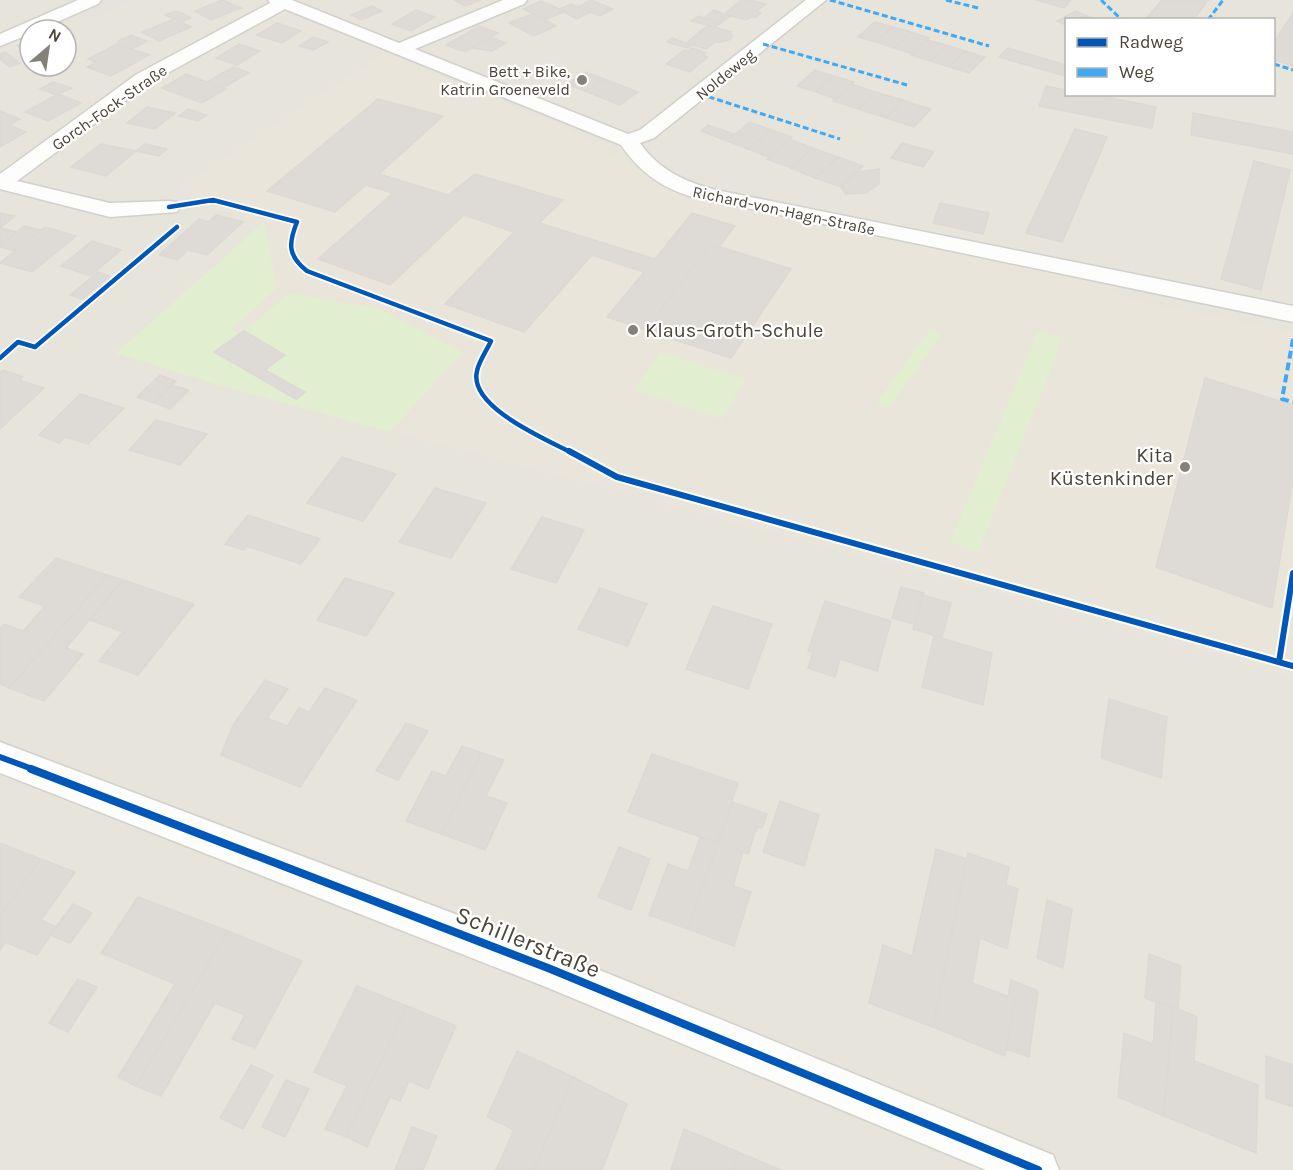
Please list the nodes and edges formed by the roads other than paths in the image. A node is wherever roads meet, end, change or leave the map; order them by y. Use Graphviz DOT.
graph roads {
  1 [pos="92,0"];
  2 [pos="518,0"];
  3 [pos="818,0"];
  4 [pos="280,1"];
  5 [pos="0,41"];
  6 [pos="400,49"];
  7 [pos="628,141"];
  8 [pos="1,183"];
  9 [pos="173,217"];
  10 [pos="1293,314"];
  11 [pos="0,757"];
  12 [pos="1038,1170"];
  1 -- 5 [label="street"];
  2 -- 6 [label="street"];
  3 -- 7 [label="street, Noldeweg"];
  4 -- 6 [label="street"];
  4 -- 8 [label="street, Gorch-Fock-Straße"];
  6 -- 7 [label="street"];
  7 -- 10 [label="street, Richard-von-Hagn-Straße"];
  8 -- 9 [label="street"];
  11 -- 12 [label="street, Schillerstraße"];
}
